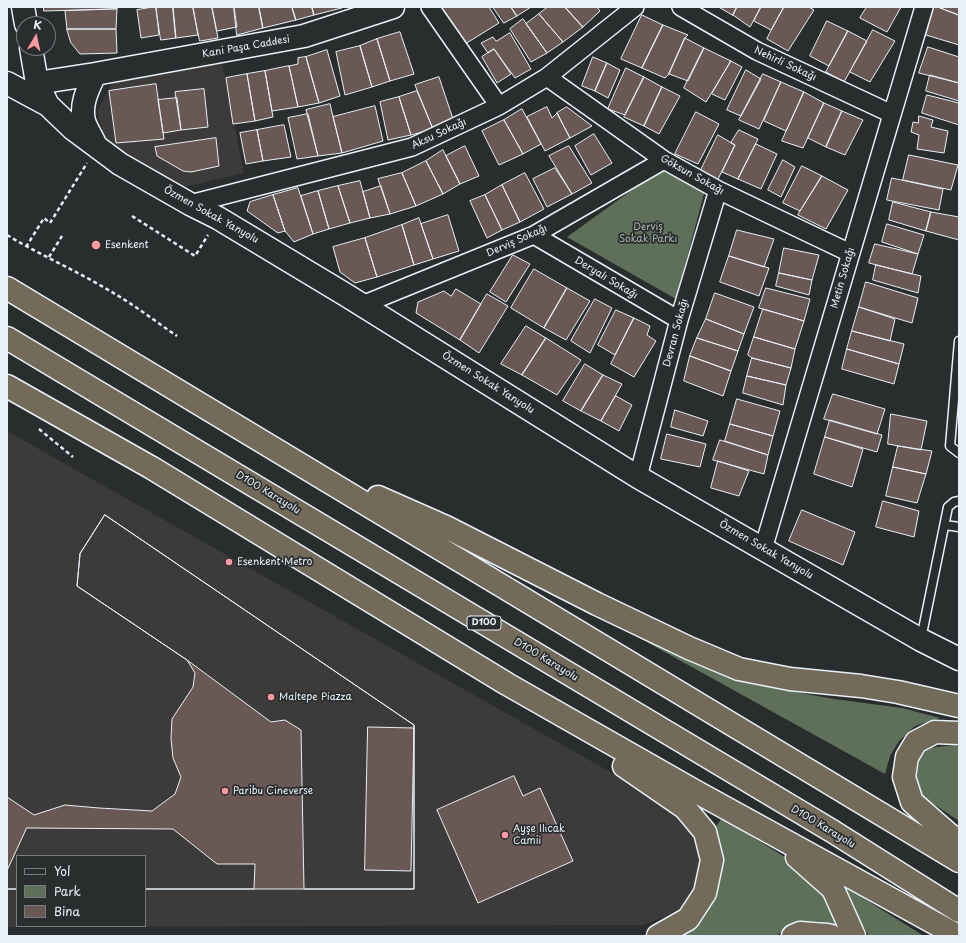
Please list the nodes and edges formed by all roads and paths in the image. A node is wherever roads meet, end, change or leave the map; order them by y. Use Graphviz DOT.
graph roads {
  1 [pos="393,7"];
  2 [pos="430,7"];
  3 [pos="635,7"];
  4 [pos="681,7"];
  5 [pos="924,7"];
  6 [pos="32,56"];
  7 [pos="95,74"];
  8 [pos="547,77"];
  9 [pos="7,83"];
  10 [pos="37,83"];
  11 [pos="48,105"];
  12 [pos="499,106"];
  13 [pos="892,114"];
  14 [pos="97,147"];
  15 [pos="664,160"];
  16 [pos="718,190"];
  17 [pos="190,204"];
  18 [pos="132,216"];
  19 [pos="218,218"];
  20 [pos="534,234"];
  21 [pos="7,235"];
  22 [pos="62,236"];
  23 [pos="26,247"];
  24 [pos="850,253"];
  25 [pos="49,257"];
  26 [pos="7,288"];
  27 [pos="362,305"];
  28 [pos="678,320"];
  29 [pos="177,336"];
  30 [pos="7,338"];
  31 [pos="959,341"];
  32 [pos="7,369"];
  33 [pos="7,386"];
  34 [pos="959,453"];
  35 [pos="296,461"];
  36 [pos="152,468"];
  37 [pos="638,477"];
  38 [pos="959,501"];
  39 [pos="945,525"];
  40 [pos="959,527"];
  41 [pos="764,549"];
  42 [pos="921,640"];
  43 [pos="959,659"];
  44 [pos="507,684"];
  45 [pos="959,706"];
  46 [pos="959,733"];
  47 [pos="693,790"];
  48 [pos="959,843"];
  49 [pos="959,861"];
  50 [pos="959,911"];
  51 [pos="658,936"];
  52 [pos="793,936"];
  53 [pos="831,936"];
  54 [pos="854,936"];
  55 [pos="958,936"];
  1 -- 7 [label="main road, Kani Paşa Caddesi"];
  2 -- 12 [label="street"];
  3 -- 8 [label="street, Aksu Sokağı"];
  4 -- 13 [label="street, Nehirli Sokağı"];
  5 -- 13 [label="street, Metin Sokağı"];
  6 -- 10 [label="main road, Özmen Sokak Yanyolu"];
  7 -- 10 [label="main road, Kani Paşa Caddesi"];
  7 -- 14 [label="main road"];
  8 -- 12 [label="street, Aksu Sokağı"];
  8 -- 15 [label="street, Göksun Sokağı"];
  9 -- 11 [label="main road"];
  10 -- 11 [label="main road, Özmen Sokak Yanyolu"];
  11 -- 14 [label="main road, Özmen Sokak Yanyolu"];
  12 -- 17 [label="street, Aksu Sokağı"];
  13 -- 24 [label="street, Metin Sokağı"];
  14 -- 17 [label="main road, Özmen Sokak Yanyolu"];
  14 -- 23 [label="path"];
  15 -- 16 [label="street, Göksun Sokağı"];
  15 -- 20 [label="street, Derviş Sokağı"];
  16 -- 24 [label="street, Göksun Sokağı"];
  16 -- 28 [label="street, Devran Sokağı"];
  17 -- 19 [label="main road, Özmen Sokak Yanyolu"];
  18 -- 19 [label="path"];
  19 -- 27 [label="main road, Özmen Sokak Yanyolu"];
  20 -- 27 [label="street, Derviş Sokağı"];
  20 -- 28 [label="street, Deryalı Sokağı"];
  21 -- 23 [label="path"];
  22 -- 25 [label="path"];
  23 -- 25 [label="path"];
  24 -- 41 [label="street, Metin Sokağı"];
  25 -- 29 [label="path"];
  26 -- 35 [label="highway"];
  27 -- 37 [label="main road, Özmen Sokak Yanyolu"];
  28 -- 37 [label="street, Devran Sokağı"];
  30 -- 50 [label="highway, D100 Karayolu / D100"];
  31 -- 34 [label="lane"];
  32 -- 36 [label="highway"];
  33 -- 36 [label="highway"];
  35 -- 45 [label="highway"];
  35 -- 49 [label="highway"];
  36 -- 44 [label="highway"];
  37 -- 41 [label="main road, Özmen Sokak Yanyolu"];
  38 -- 39 [label="lane"];
  39 -- 40 [label="lane"];
  39 -- 42 [label="lane"];
  41 -- 42 [label="main road, Özmen Sokak Yanyolu"];
  42 -- 43 [label="main road, Özmen Sokak Yanyolu"];
  44 -- 47 [label="highway"];
  44 -- 51 [label="highway"];
  46 -- 48 [label="highway"];
  47 -- 54 [label="highway"];
  47 -- 55 [label="highway"];
  52 -- 53 [label="highway"];
}
